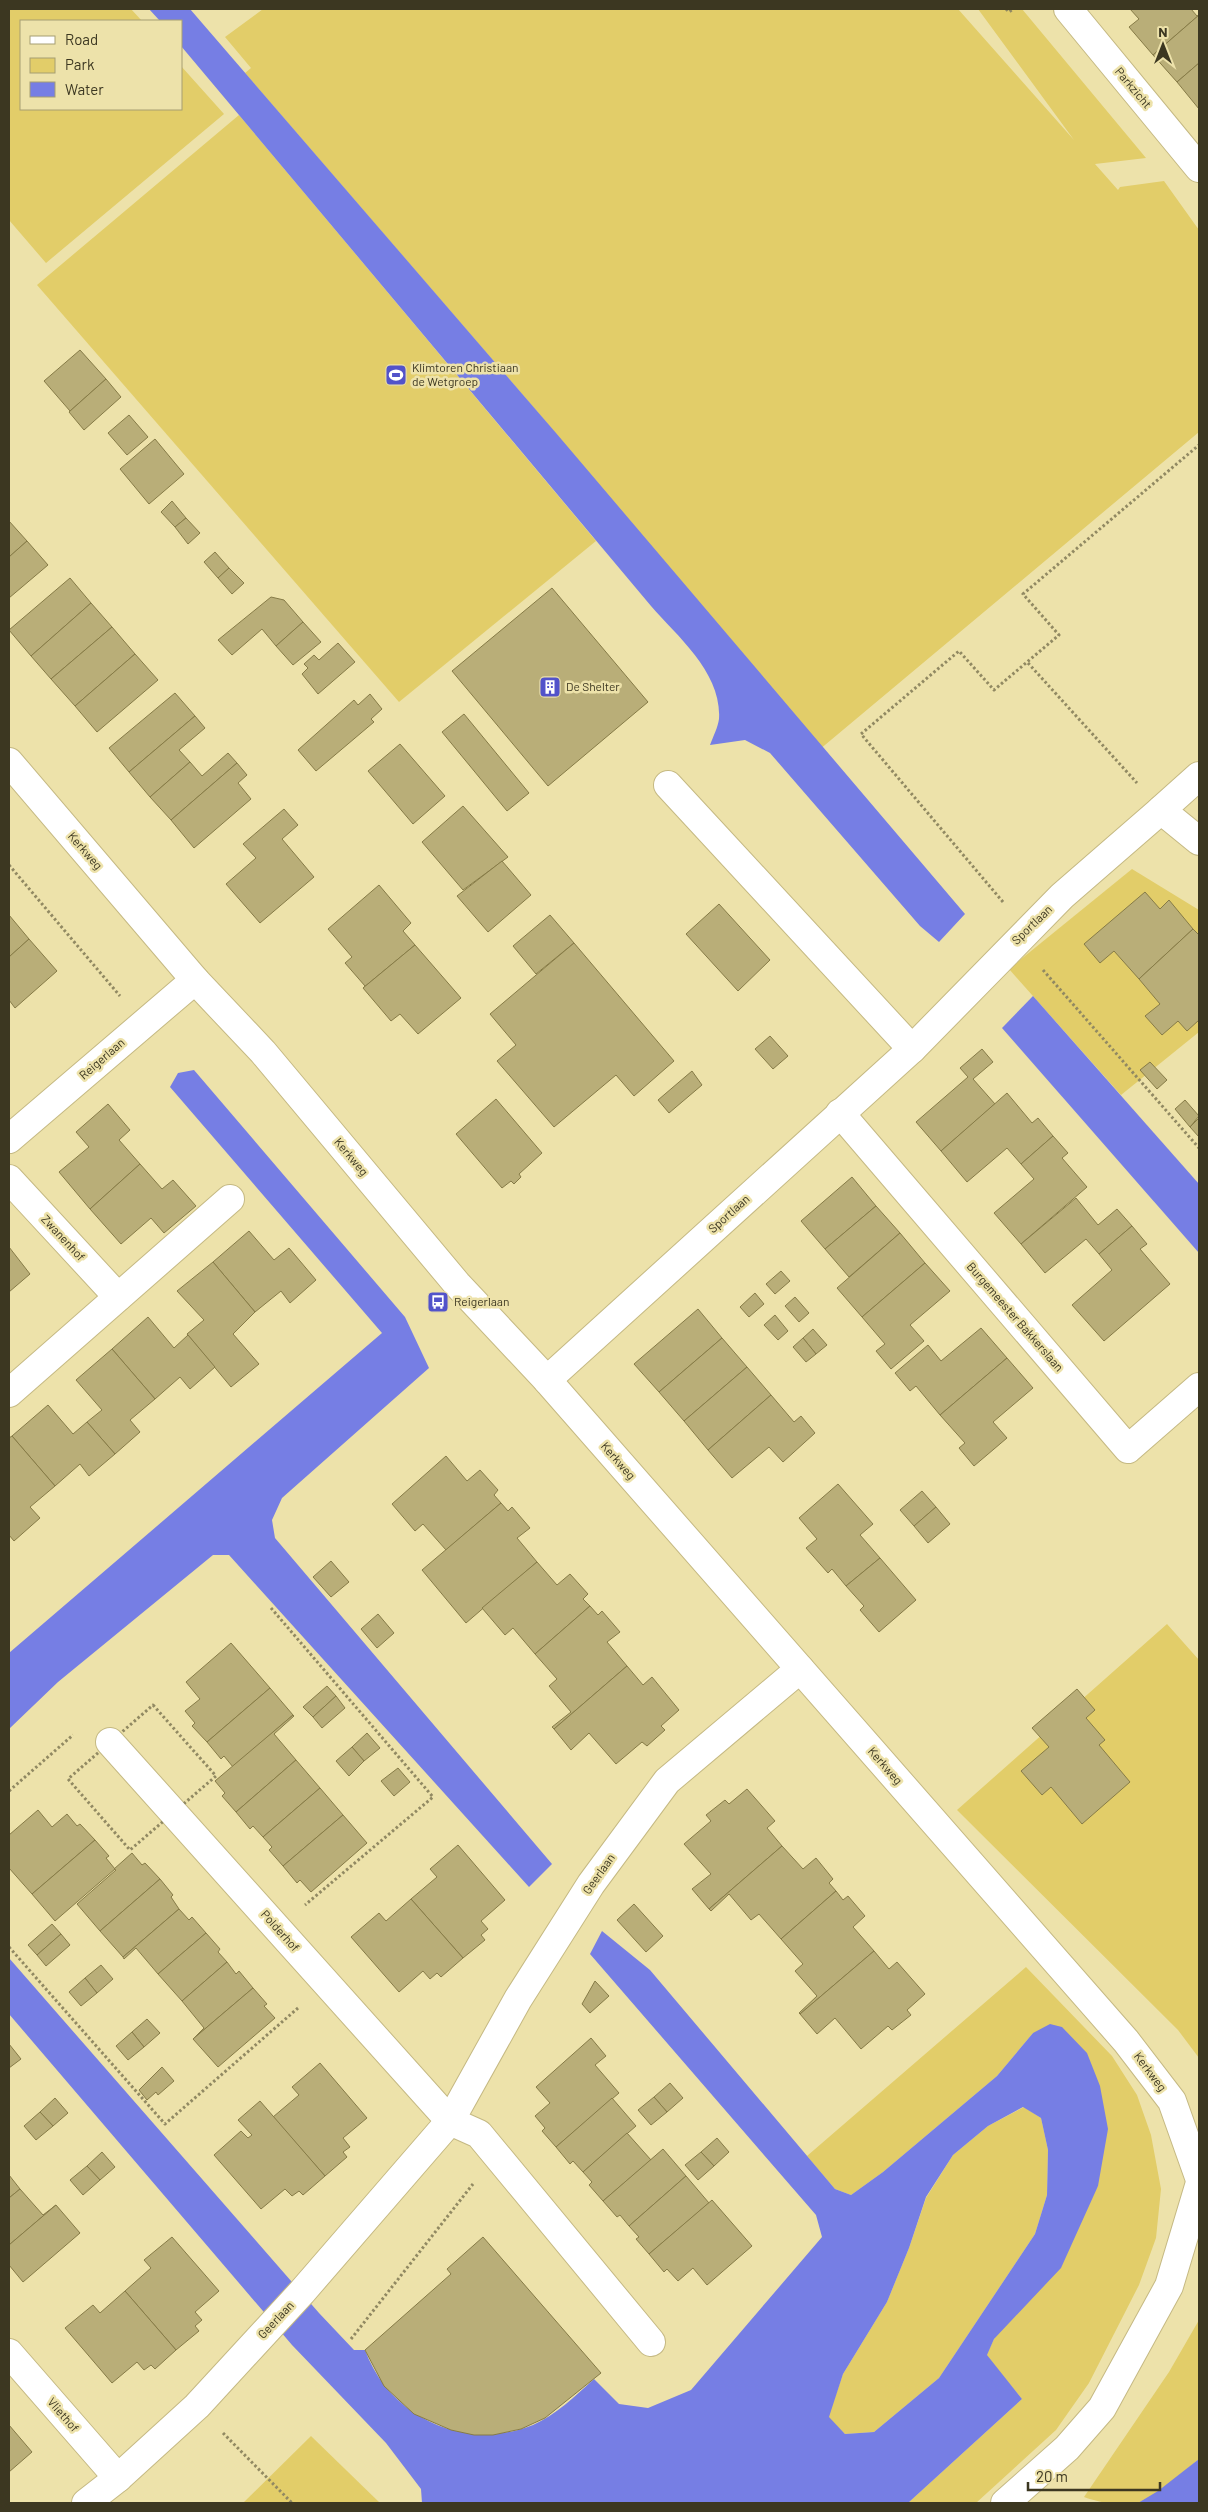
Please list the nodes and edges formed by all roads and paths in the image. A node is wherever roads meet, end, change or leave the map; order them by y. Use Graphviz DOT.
graph roads {
  1 [pos="1006,9"];
  2 [pos="1013,9"];
  3 [pos="1068,9"];
  4 [pos="1199,168"];
  5 [pos="1199,445"];
  6 [pos="1028,663"];
  7 [pos="9,762"];
  8 [pos="1199,776"];
  9 [pos="668,785"];
  10 [pos="1161,810"];
  11 [pos="1199,841"];
  12 [pos="9,865"];
  13 [pos="1022,935"];
  14 [pos="195,980"];
  15 [pos="144,1023"];
  16 [pos="912,1049"];
  17 [pos="840,1113"];
  18 [pos="9,1139"];
  19 [pos="1199,1148"];
  20 [pos="9,1180"];
  21 [pos="230,1199"];
  22 [pos="118,1297"];
  23 [pos="547,1380"];
  24 [pos="1199,1387"];
  25 [pos="9,1393"];
  26 [pos="271,1608"];
  27 [pos="800,1669"];
  28 [pos="75,1733"];
  29 [pos="107,1739"];
  30 [pos="9,1791"];
  31 [pos="278,1928"];
  32 [pos="9,1947"];
  33 [pos="327,1983"];
  34 [pos="450,2121"];
  35 [pos="496,2154"];
  36 [pos="1199,2177"];
  37 [pos="1199,2186"];
  38 [pos="351,2339"];
  39 [pos="651,2342"];
  40 [pos="9,2352"];
  41 [pos="196,2406"];
  42 [pos="118,2478"];
  43 [pos="86,2503"];
  44 [pos="292,2503"];
  45 [pos="1005,2503"];
  1 -- 2 [label="path"];
  3 -- 4 [label="street, Parkzicht"];
  5 -- 6 [label="path"];
  6 -- 10 [label="path"];
  6 -- 13 [label="path"];
  7 -- 14 [label="street, Kerkweg"];
  8 -- 10 [label="street, Sportlaan"];
  9 -- 16 [label="street"];
  10 -- 11 [label="street"];
  10 -- 13 [label="street, Sportlaan"];
  12 -- 15 [label="path"];
  13 -- 16 [label="street, Sportlaan"];
  13 -- 19 [label="path"];
  14 -- 15 [label="street, Reigerlaan"];
  14 -- 23 [label="street, Kerkweg"];
  15 -- 18 [label="street, Reigerlaan"];
  16 -- 17 [label="street, Sportlaan"];
  17 -- 23 [label="street, Sportlaan"];
  17 -- 24 [label="street, Burgemeester Bakkerslaan"];
  20 -- 22 [label="street, Zwanenhof"];
  21 -- 22 [label="street"];
  22 -- 25 [label="street"];
  23 -- 27 [label="street, Kerkweg"];
  26 -- 31 [label="path"];
  27 -- 34 [label="street, Geerlaan"];
  27 -- 36 [label="street, Kerkweg"];
  28 -- 30 [label="path"];
  29 -- 31 [label="street, Polderhof"];
  31 -- 33 [label="street, Polderhof"];
  32 -- 33 [label="path"];
  33 -- 34 [label="street, Polderhof"];
  34 -- 35 [label="street"];
  34 -- 41 [label="street, Geerlaan"];
  35 -- 38 [label="path"];
  35 -- 39 [label="street"];
  37 -- 45 [label="street"];
  40 -- 42 [label="street, Vliethof"];
  41 -- 42 [label="street, Geerlaan"];
  41 -- 44 [label="path"];
  42 -- 43 [label="street, Geerlaan"];
}
